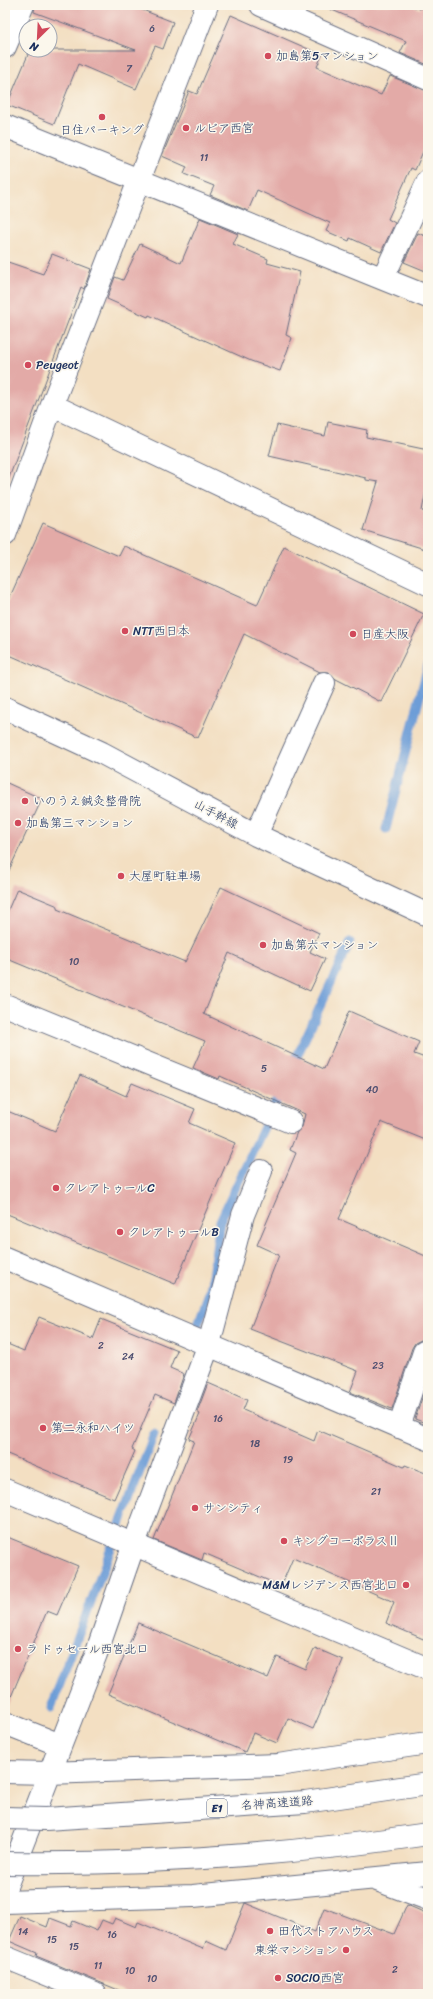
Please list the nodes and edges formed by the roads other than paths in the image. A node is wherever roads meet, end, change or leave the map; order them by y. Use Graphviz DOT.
graph roads {
  1 [pos="22,5"];
  2 [pos="207,5"];
  3 [pos="261,5"];
  4 [pos="5,47"];
  5 [pos="428,80"];
  6 [pos="5,126"];
  7 [pos="428,180"];
  8 [pos="140,181"];
  9 [pos="383,278"];
  10 [pos="428,297"];
  11 [pos="52,405"];
  12 [pos="5,535"];
  13 [pos="428,584"];
  14 [pos="324,683"];
  15 [pos="5,708"];
  16 [pos="256,835"];
  17 [pos="428,915"];
  18 [pos="5,1005"];
  19 [pos="290,1122"];
  20 [pos="261,1170"];
  21 [pos="5,1258"];
  22 [pos="209,1344"];
  23 [pos="424,1352"];
  24 [pos="398,1427"];
  25 [pos="428,1439"];
  26 [pos="5,1490"];
  27 [pos="122,1539"];
  28 [pos="428,1668"];
  29 [pos="5,1723"];
  30 [pos="428,1743"];
  31 [pos="60,1745"];
  32 [pos="5,1772"];
  33 [pos="48,1774"];
  34 [pos="428,1784"];
  35 [pos="5,1818"];
  36 [pos="428,1834"];
  37 [pos="5,1863"];
  38 [pos="428,1873"];
  39 [pos="374,1878"];
  40 [pos="5,1889"];
  41 [pos="428,1899"];
  42 [pos="5,1902"];
  43 [pos="5,1957"];
  44 [pos="95,1994"];
  1 -- 4 [label="main road"];
  2 -- 8 [label="main road"];
  3 -- 5 [label="main road"];
  6 -- 8 [label="main road"];
  7 -- 9 [label="main road"];
  8 -- 9 [label="main road"];
  8 -- 11 [label="main road"];
  9 -- 10 [label="main road"];
  11 -- 12 [label="main road"];
  11 -- 13 [label="main road"];
  14 -- 16 [label="main road"];
  15 -- 16 [label="main road, 山手幹線"];
  16 -- 17 [label="main road, 山手幹線"];
  18 -- 19 [label="main road"];
  20 -- 22 [label="main road"];
  21 -- 22 [label="main road"];
  22 -- 24 [label="main road"];
  22 -- 27 [label="main road"];
  23 -- 24 [label="main road"];
  24 -- 25 [label="main road"];
  26 -- 27 [label="main road"];
  27 -- 28 [label="main road"];
  27 -- 31 [label="main road"];
  29 -- 31 [label="main road"];
  30 -- 33 [label="main road"];
  31 -- 33 [label="main road"];
  32 -- 33 [label="main road"];
  33 -- 40 [label="main road"];
  34 -- 35 [label="main road, 名神高速道路 / E1, bridge"];
  36 -- 37 [label="main road, bridge"];
  38 -- 39 [label="main road"];
  39 -- 41 [label="main road"];
  39 -- 42 [label="main road"];
  43 -- 44 [label="main road"];
}
